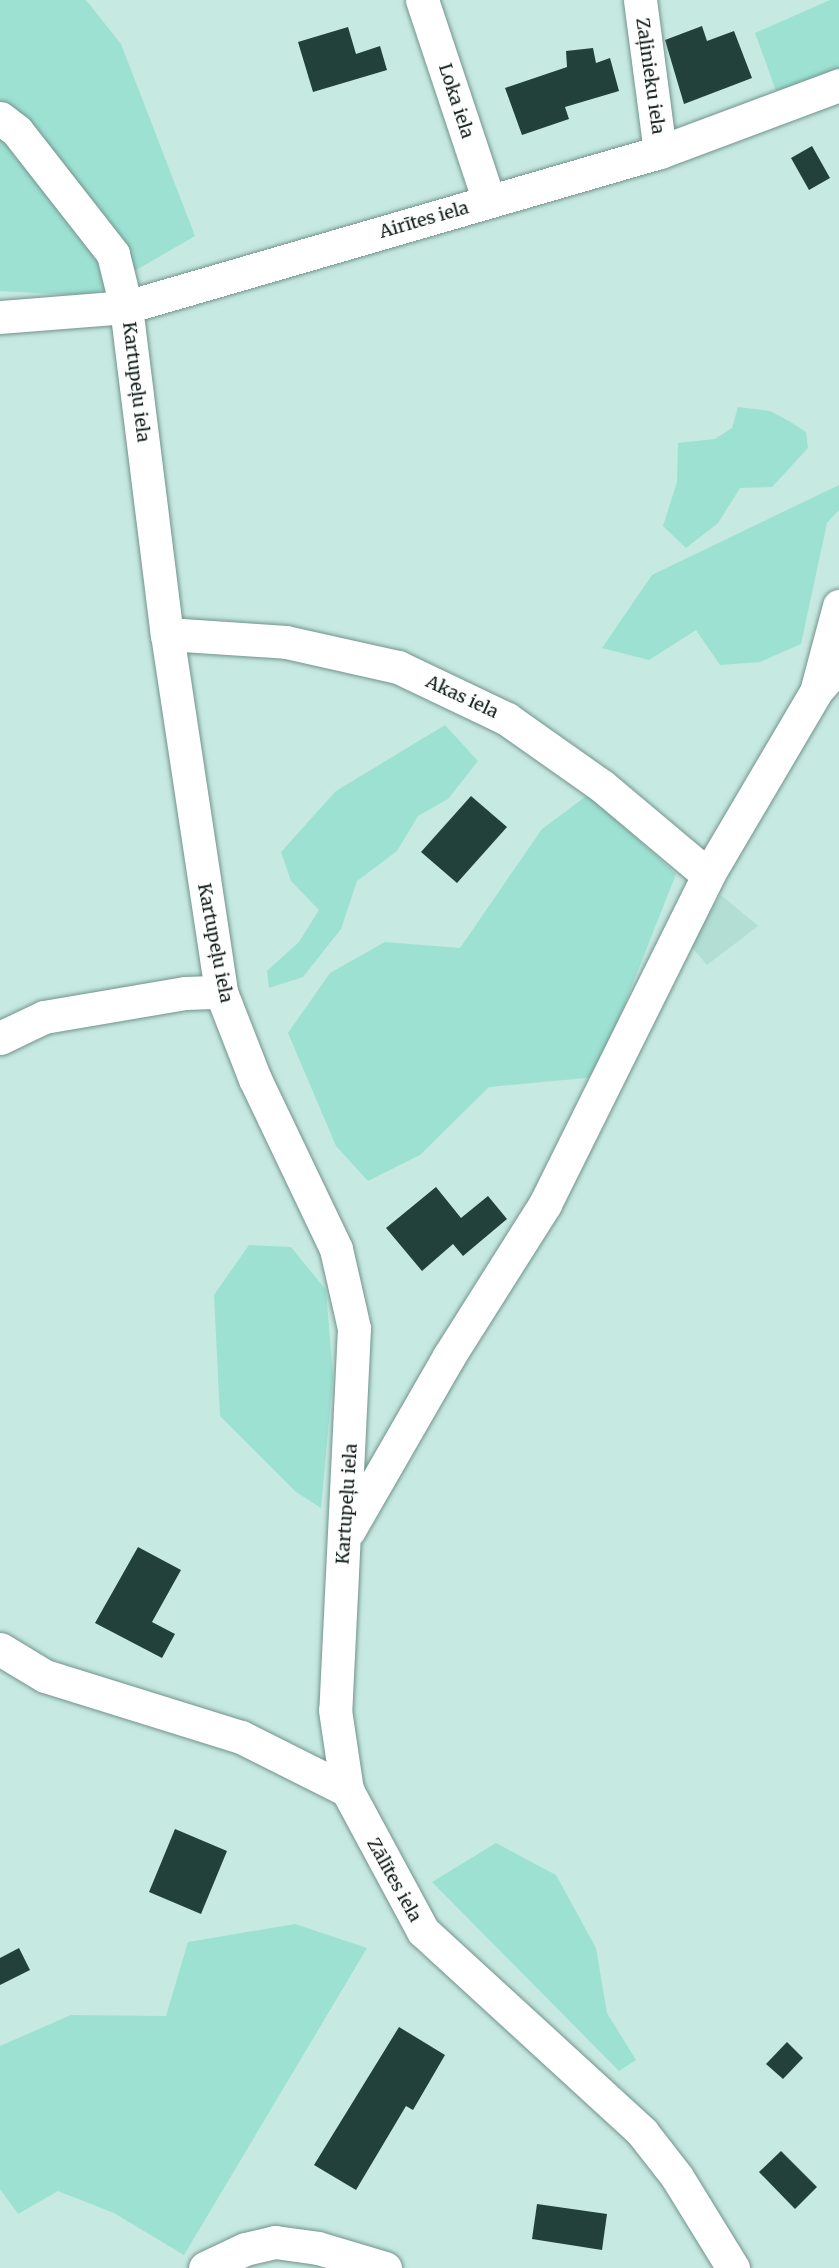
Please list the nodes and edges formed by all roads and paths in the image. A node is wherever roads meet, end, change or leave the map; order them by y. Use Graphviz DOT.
graph roads {
  1 [pos="422,0"];
  2 [pos="640,0"];
  3 [pos="839,85"];
  4 [pos="0,118"];
  5 [pos="660,152"];
  6 [pos="489,201"];
  7 [pos="126,307"];
  8 [pos="0,317"];
  9 [pos="839,606"];
  10 [pos="167,634"];
  11 [pos="839,666"];
  12 [pos="817,690"];
  13 [pos="708,875"];
  14 [pos="221,992"];
  15 [pos="0,1038"];
  16 [pos="346,1535"];
  17 [pos="0,1649"];
  18 [pos="347,1790"];
  19 [pos="205,2268"];
  20 [pos="385,2268"];
  21 [pos="733,2268"];
  1 -- 6 [label="street, Loka iela"];
  2 -- 5 [label="street, Zaļinieku iela"];
  3 -- 5 [label="street, Airītes iela"];
  4 -- 7 [label="street, Kartupeļu iela"];
  5 -- 6 [label="street, Airītes iela"];
  6 -- 7 [label="street, Airītes iela"];
  7 -- 8 [label="street, Airītes iela"];
  7 -- 10 [label="street, Kartupeļu iela"];
  9 -- 12 [label="street"];
  10 -- 13 [label="street, Akas iela"];
  10 -- 14 [label="street, Kartupeļu iela"];
  11 -- 12 [label="street"];
  12 -- 13 [label="street"];
  13 -- 16 [label="street"];
  14 -- 15 [label="street"];
  14 -- 16 [label="street, Kartupeļu iela"];
  16 -- 18 [label="street, Kartupeļu iela"];
  17 -- 18 [label="street"];
  18 -- 21 [label="street, Zālītes iela"];
  19 -- 20 [label="street"];
}
